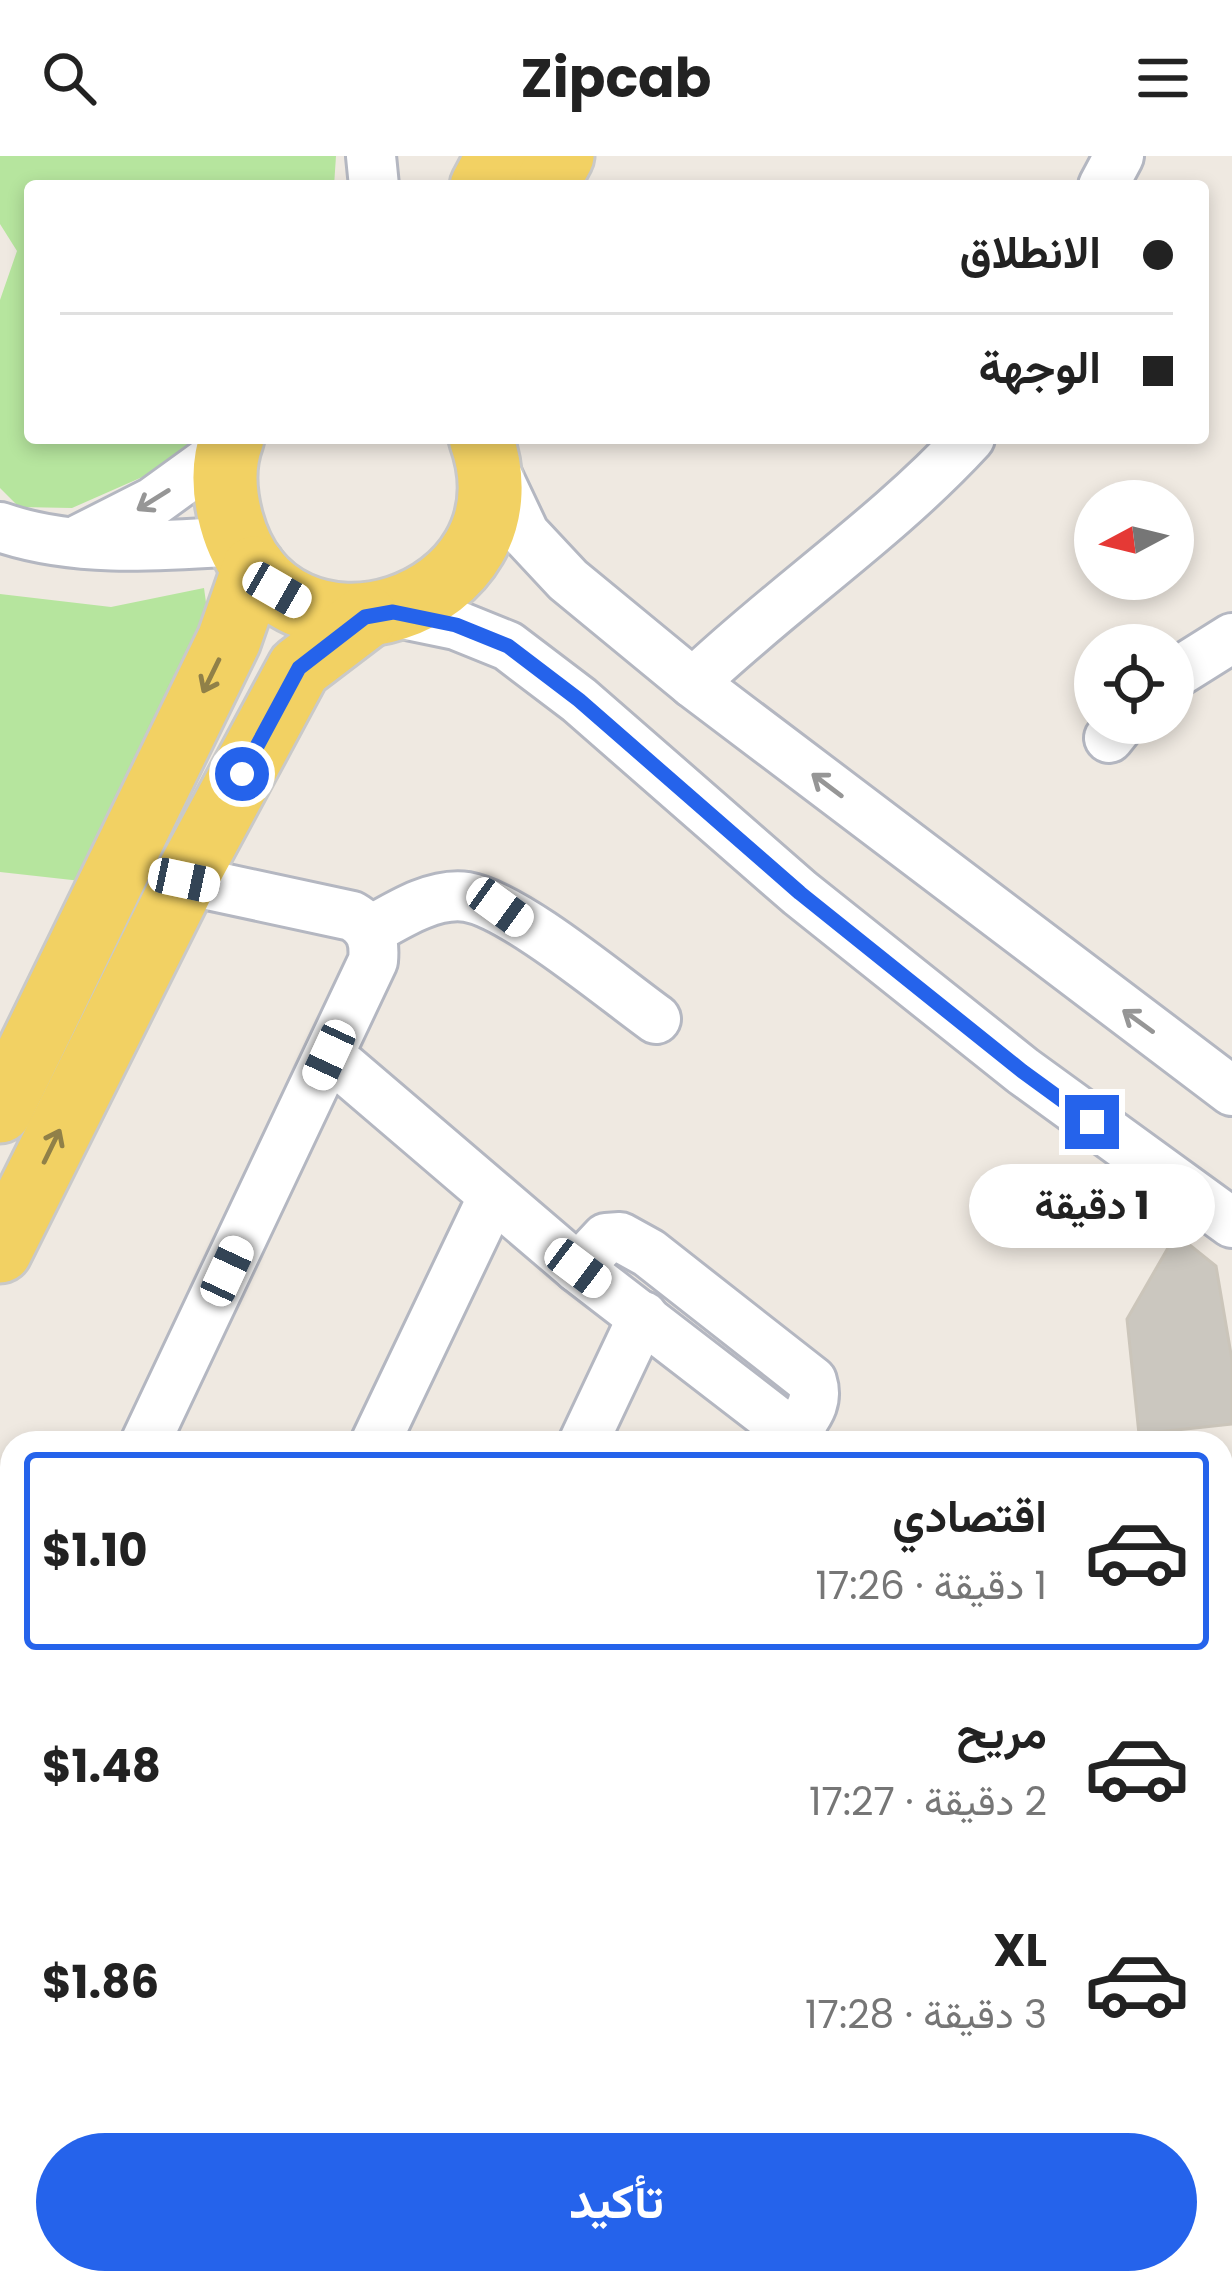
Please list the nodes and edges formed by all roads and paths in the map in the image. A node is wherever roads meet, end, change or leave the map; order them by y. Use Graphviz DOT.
graph roads {
  1 [pos="228,444"];
  2 [pos="231,444"];
  3 [pos="964,444"];
  4 [pos="484,446"];
  5 [pos="0,527"];
  6 [pos="71,543"];
  7 [pos="246,554"];
  8 [pos="379,615"];
  9 [pos="1232,638"];
  10 [pos="1194,662"];
  11 [pos="693,682"];
  12 [pos="184,880"];
  13 [pos="370,931"];
  14 [pos="656,1019"];
  15 [pos="329,1055"];
  16 [pos="1232,1090"];
  17 [pos="0,1111"];
  18 [pos="493,1196"];
  19 [pos="1232,1223"];
  20 [pos="0,1251"];
  21 [pos="578,1268"];
  22 [pos="643,1316"];
  23 [pos="152,1431"];
  24 [pos="381,1431"];
  25 [pos="589,1431"];
  26 [pos="791,1431"];
  27 [pos="803,1431"];
  1 -- 6 [label="street, one-way"];
  2 -- 7 [label="main road"];
  3 -- 11 [label="street"];
  4 -- 8 [label="main road"];
  4 -- 11 [label="street"];
  5 -- 6 [label="street"];
  6 -- 7 [label="street"];
  7 -- 8 [label="main road"];
  7 -- 17 [label="main road, one-way"];
  8 -- 12 [label="main road"];
  8 -- 19 [label="street"];
  9 -- 10 [label="street"];
  16 -- 11 [label="street, one-way"];
  12 -- 13 [label="street"];
  20 -- 12 [label="main road, one-way"];
  13 -- 14 [label="street"];
  13 -- 15 [label="street"];
  15 -- 18 [label="street"];
  15 -- 23 [label="street"];
  18 -- 21 [label="street"];
  18 -- 24 [label="street"];
  21 -- 22 [label="street"];
  21 -- 27 [label="street"];
  22 -- 25 [label="street"];
  22 -- 26 [label="street"];
}
